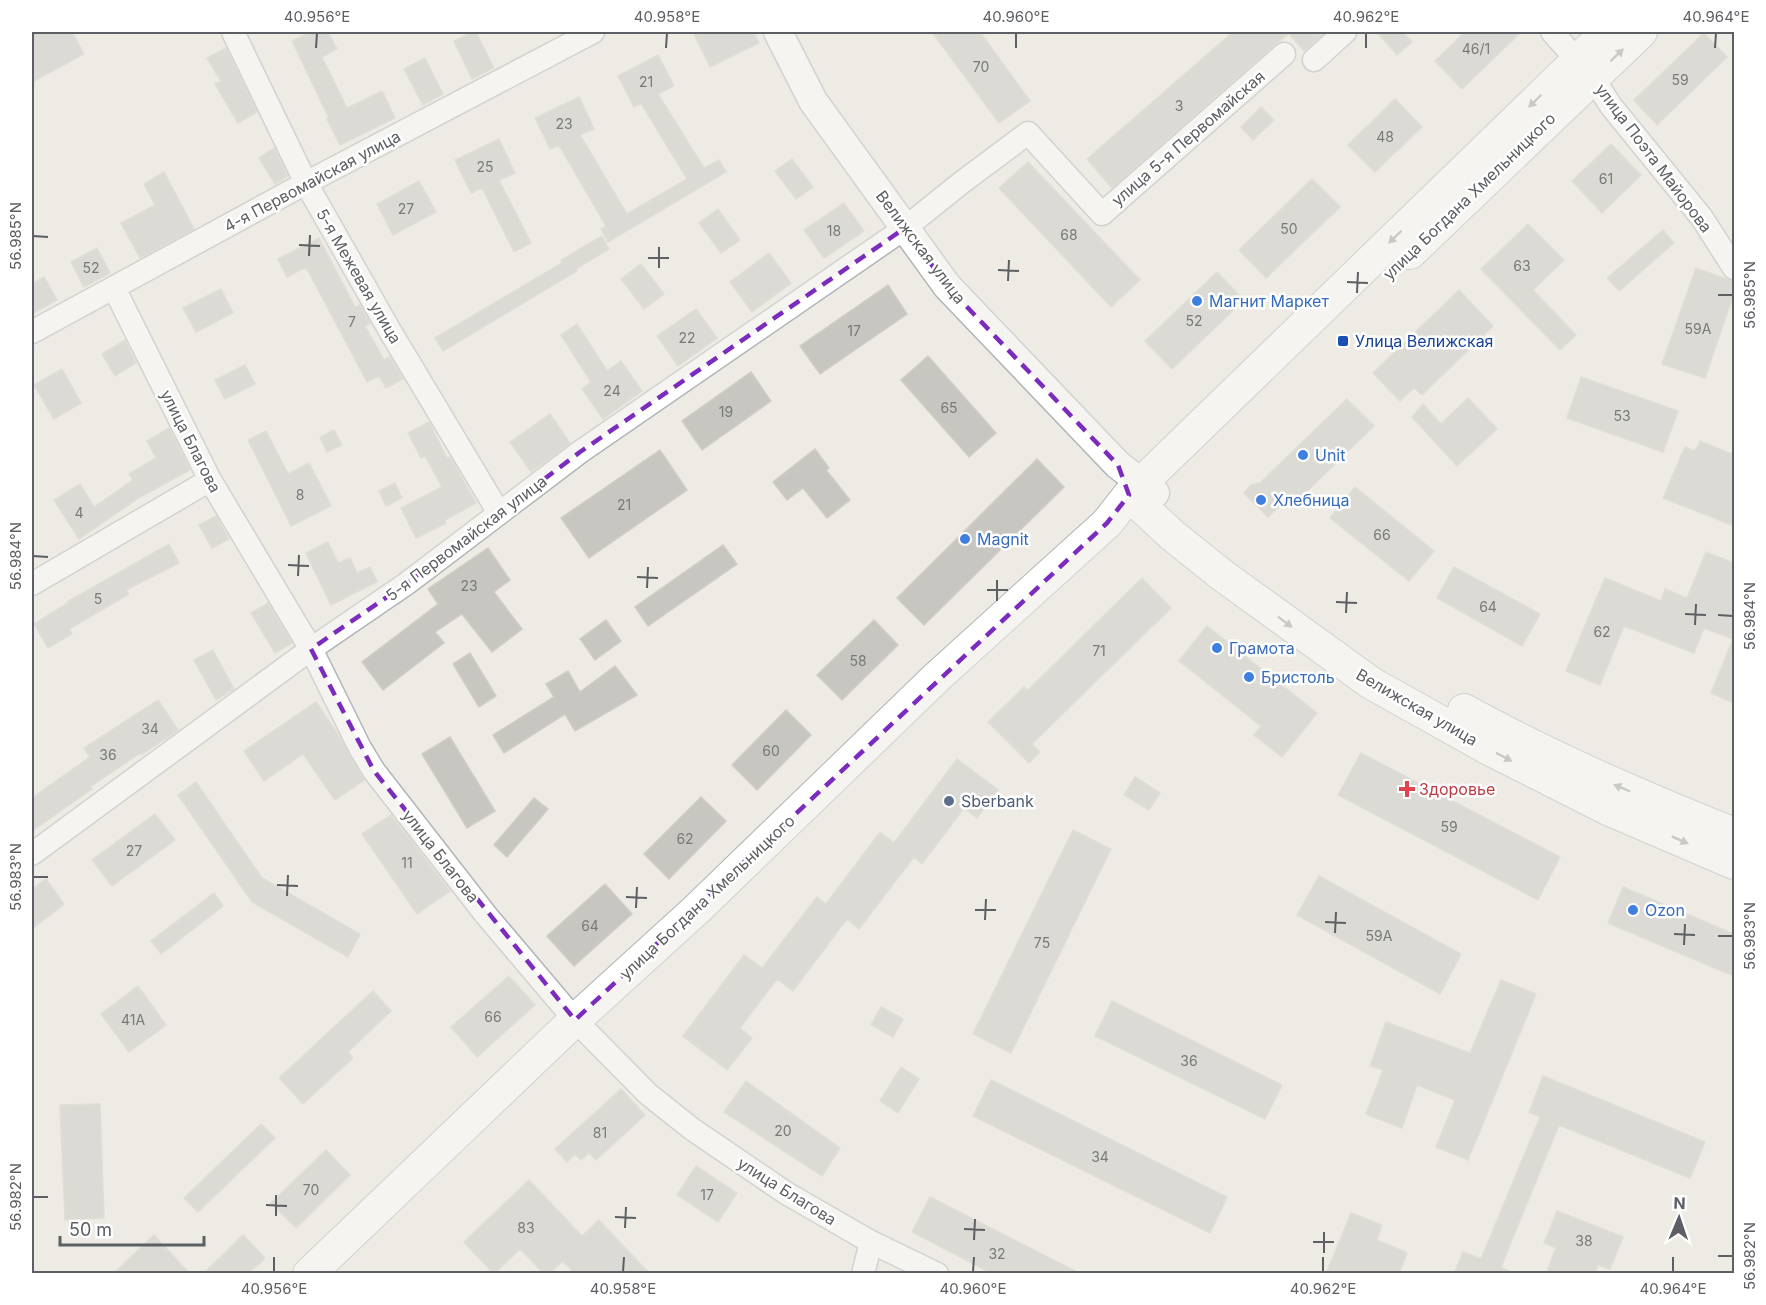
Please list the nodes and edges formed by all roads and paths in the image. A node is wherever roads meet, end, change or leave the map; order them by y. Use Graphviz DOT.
graph roads {
  1 [pos="233,32"];
  2 [pos="593,32"];
  3 [pos="778,32"];
  4 [pos="1345,32"];
  5 [pos="1552,32"];
  6 [pos="1607,32"];
  7 [pos="1641,32"];
  8 [pos="1284,54"];
  9 [pos="1314,60"];
  10 [pos="1585,69"];
  11 [pos="306,183"];
  12 [pos="905,228"];
  13 [pos="1734,268"];
  14 [pos="114,288"];
  15 [pos="32,332"];
  16 [pos="210,480"];
  17 [pos="1137,488"];
  18 [pos="499,513"];
  19 [pos="32,584"];
  20 [pos="310,649"];
  21 [pos="1734,834"];
  22 [pos="32,854"];
  23 [pos="1734,863"];
  24 [pos="575,1020"];
  25 [pos="871,1242"];
  26 [pos="309,1274"];
  27 [pos="863,1274"];
  28 [pos="937,1274"];
  1 -- 11 [label="street, 5-я Межевая улица"];
  2 -- 11 [label="street, 4-я Первомайская улица"];
  3 -- 12 [label="street, Велижская улица"];
  4 -- 9 [label="street"];
  5 -- 10 [label="street, улица Поэта Майорова"];
  6 -- 10 [label="main road, улица Богдана Хмельницкого"];
  10 -- 7 [label="main road, улица Богдана Хмельницкого, one-way"];
  8 -- 12 [label="street, улица 5-я Первомайская"];
  10 -- 13 [label="street, улица Поэта Майорова"];
  10 -- 17 [label="main road, улица Богдана Хмельницкого"];
  11 -- 14 [label="street, 4-я Первомайская улица"];
  11 -- 18 [label="street, 5-я Межевая улица"];
  12 -- 17 [label="street, Велижская улица"];
  12 -- 18 [label="street, 5-я Первомайская улица"];
  14 -- 15 [label="street, 4-я Первомайская улица"];
  14 -- 16 [label="street, улица Благова"];
  16 -- 19 [label="street"];
  16 -- 20 [label="street, улица Благова"];
  21 -- 17 [label="main road, Велижская улица, one-way"];
  17 -- 23 [label="main road, Велижская улица, one-way"];
  17 -- 24 [label="main road, улица Богдана Хмельницкого"];
  18 -- 20 [label="street, 5-я Первомайская улица"];
  20 -- 22 [label="street, 5-я Первомайская улица"];
  20 -- 24 [label="street, улица Благова"];
  24 -- 25 [label="street, улица Благова"];
  24 -- 26 [label="main road, улица Богдана Хмельницкого"];
  25 -- 27 [label="street"];
  25 -- 28 [label="street, улица Благова"];
}
